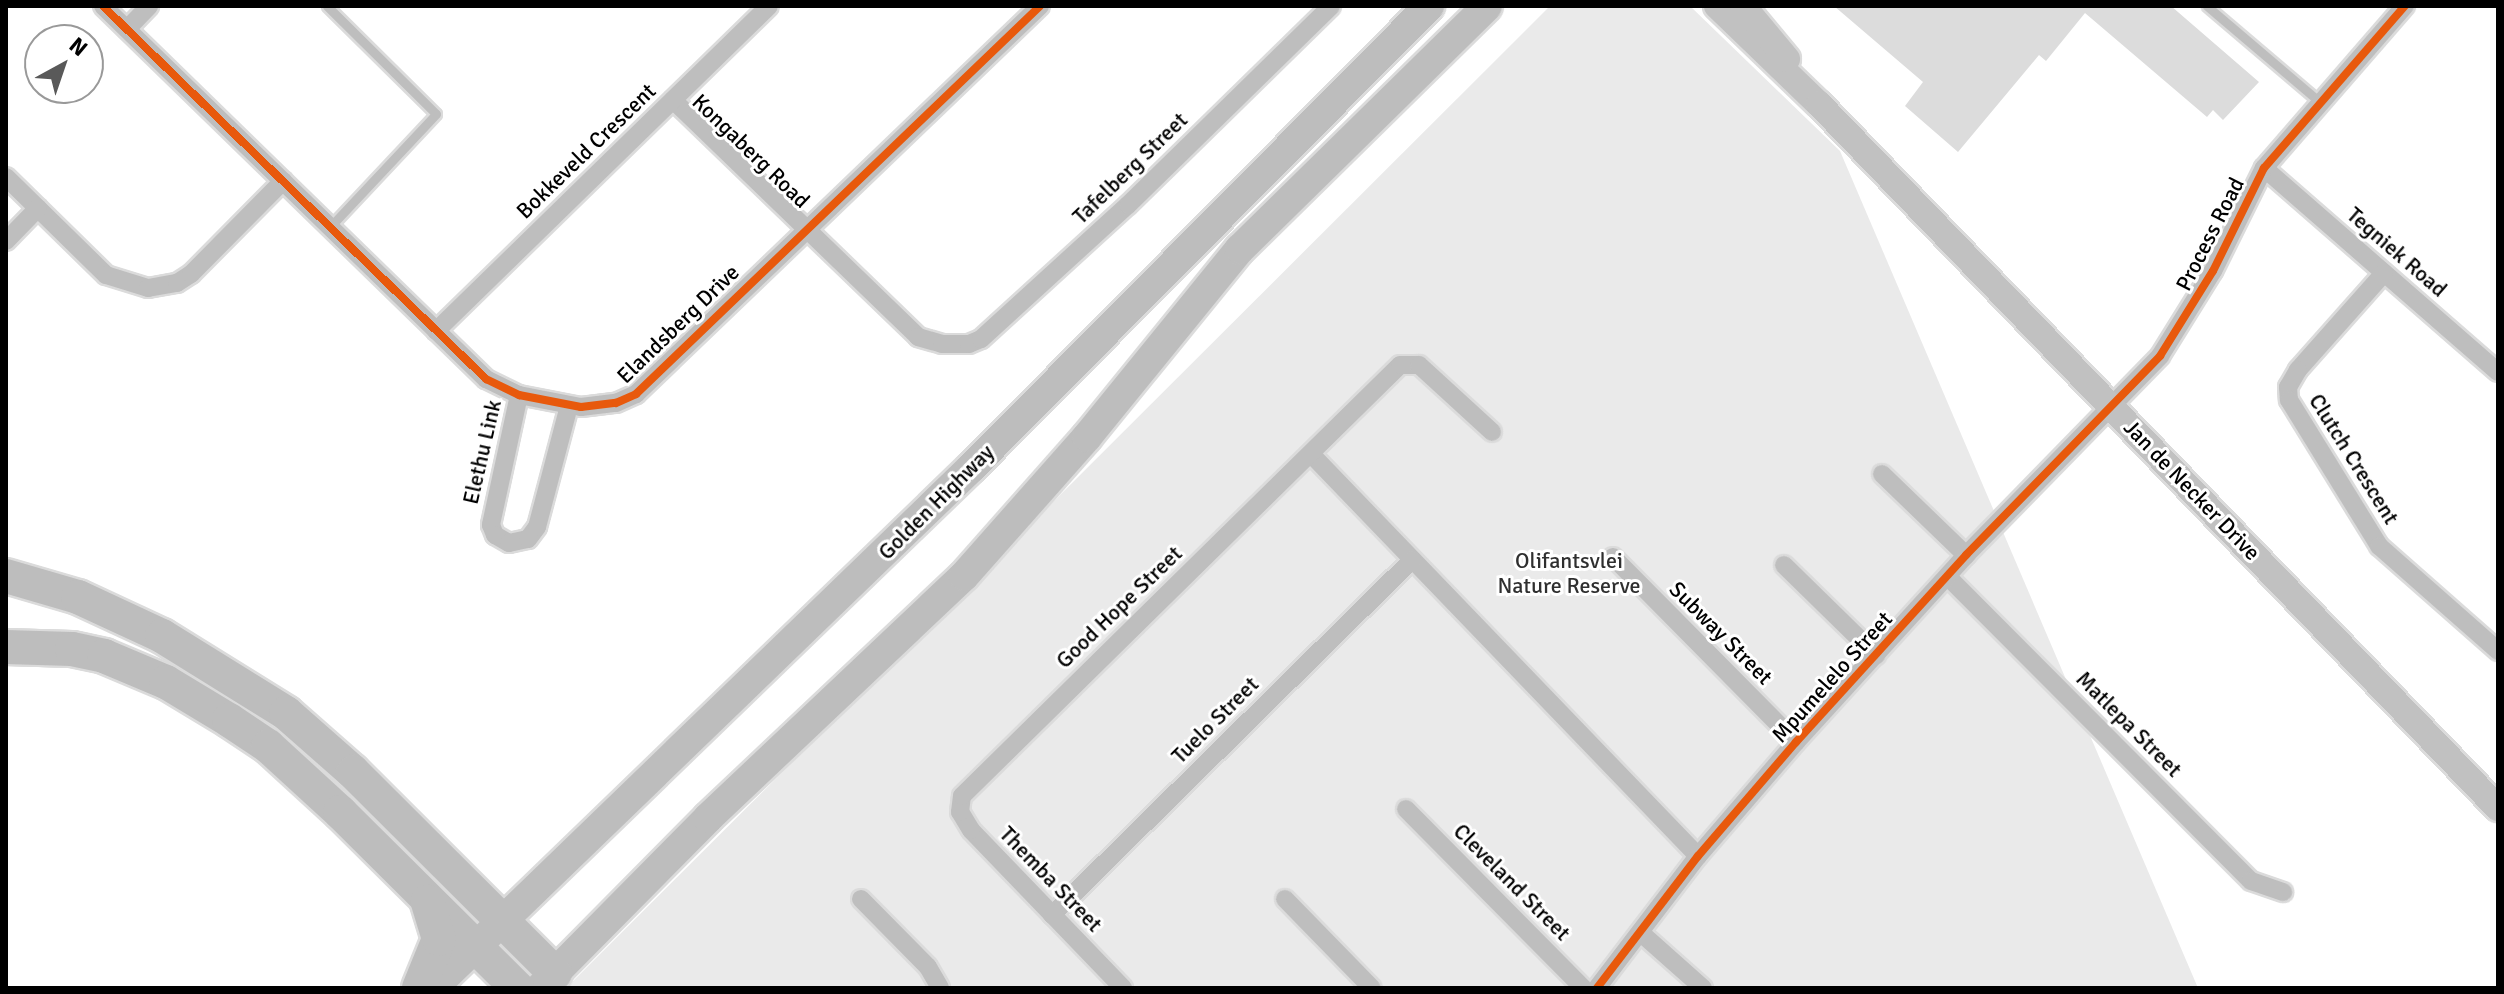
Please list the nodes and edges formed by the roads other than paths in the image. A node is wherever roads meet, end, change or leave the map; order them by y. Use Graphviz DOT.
graph roads {
  1 [pos="103,6"];
  2 [pos="149,6"];
  3 [pos="327,6"];
  4 [pos="769,6"];
  5 [pos="1040,6"];
  6 [pos="1331,6"];
  7 [pos="1429,6"];
  8 [pos="1487,6"];
  9 [pos="1717,6"];
  10 [pos="1743,6"];
  11 [pos="2207,6"];
  12 [pos="2405,6"];
  13 [pos="127,29"];
  14 [pos="673,100"];
  15 [pos="2321,103"];
  16 [pos="1819,104"];
  17 [pos="2264,168"];
  18 [pos="6,177"];
  19 [pos="283,181"];
  20 [pos="38,208"];
  21 [pos="330,227"];
  22 [pos="807,231"];
  23 [pos="6,241"];
  24 [pos="2384,273"];
  25 [pos="436,331"];
  26 [pos="952,345"];
  27 [pos="2498,372"];
  28 [pos="519,395"];
  29 [pos="569,406"];
  30 [pos="2112,408"];
  31 [pos="1492,432"];
  32 [pos="1311,454"];
  33 [pos="1882,474"];
  34 [pos="1966,555"];
  35 [pos="1613,557"];
  36 [pos="1412,560"];
  37 [pos="1784,565"];
  38 [pos="6,576"];
  39 [pos="1948,577"];
  40 [pos="6,647"];
  41 [pos="2498,651"];
  42 [pos="1876,655"];
  43 [pos="1796,742"];
  44 [pos="962,796"];
  45 [pos="2498,808"];
  46 [pos="1406,809"];
  47 [pos="1698,856"];
  48 [pos="2283,892"];
  49 [pos="427,899"];
  50 [pos="861,899"];
  51 [pos="1285,899"];
  52 [pos="1052,915"];
  53 [pos="506,923"];
  54 [pos="1641,933"];
  55 [pos="477,950"];
  56 [pos="548,980"];
  57 [pos="419,988"];
  58 [pos="433,988"];
  59 [pos="517,988"];
  60 [pos="940,988"];
  61 [pos="1123,988"];
  62 [pos="1372,988"];
  63 [pos="1583,988"];
  64 [pos="1597,988"];
  65 [pos="1703,988"];
  1 -- 13 [label="street, Elandsberg Drive"];
  2 -- 13 [label="street"];
  3 -- 21 [label="lane"];
  4 -- 14 [label="street, Bokkeveld Crescent"];
  5 -- 22 [label="street, Elandsberg Drive"];
  6 -- 26 [label="street, Tafelberg Street"];
  7 -- 53 [label="main road, Golden Highway"];
  8 -- 56 [label="main road"];
  9 -- 16 [label="main road, Jan de Necker Drive"];
  10 -- 16 [label="main road, Jan de Necker Drive"];
  11 -- 15 [label="lane"];
  12 -- 15 [label="street, Process Road"];
  13 -- 19 [label="street, Elandsberg Drive"];
  14 -- 22 [label="street, Kongaberg Road"];
  14 -- 25 [label="street, Bokkeveld Crescent"];
  15 -- 17 [label="street, Process Road"];
  16 -- 30 [label="main road, Jan de Necker Drive"];
  17 -- 24 [label="street, Tegniek Road"];
  17 -- 30 [label="street, Process Road"];
  18 -- 20 [label="street"];
  19 -- 20 [label="street"];
  19 -- 21 [label="street, Elandsberg Drive"];
  20 -- 23 [label="street"];
  21 -- 25 [label="street, Elandsberg Drive"];
  22 -- 26 [label="street, Kongaberg Road"];
  22 -- 29 [label="street, Elandsberg Drive"];
  24 -- 27 [label="street, Tegniek Road"];
  24 -- 41 [label="street, Clutch Crescent"];
  25 -- 28 [label="street, Elandsberg Drive"];
  28 -- 29 [label="street, Elandsberg Drive"];
  28 -- 29 [label="street, Elethu Link"];
  30 -- 34 [label="street, Mpumelelo Street"];
  30 -- 45 [label="main road, Jan de Necker Drive"];
  31 -- 32 [label="street, Good Hope Street"];
  32 -- 36 [label="street"];
  32 -- 44 [label="street, Good Hope Street"];
  33 -- 34 [label="street"];
  34 -- 39 [label="street, Mpumelelo Street"];
  35 -- 43 [label="street, Subway Street"];
  36 -- 47 [label="street"];
  36 -- 52 [label="street, Tuelo Street"];
  37 -- 42 [label="street"];
  38 -- 53 [label="highway"];
  39 -- 42 [label="street, Mpumelelo Street"];
  39 -- 48 [label="street, Matlepa Street"];
  40 -- 49 [label="highway"];
  42 -- 43 [label="street, Mpumelelo Street"];
  43 -- 47 [label="street, Mpumelelo Street"];
  44 -- 52 [label="street, Themba Street"];
  46 -- 63 [label="street, Cleveland Street"];
  47 -- 54 [label="street, Mpumelelo Street"];
  49 -- 55 [label="highway"];
  49 -- 57 [label="highway"];
  50 -- 60 [label="street"];
  51 -- 62 [label="street"];
  52 -- 61 [label="street, Themba Street"];
  53 -- 55 [label="main road, Golden Highway"];
  53 -- 56 [label="highway"];
  54 -- 64 [label="street, Mpumelelo Street"];
  54 -- 65 [label="street"];
  55 -- 58 [label="main road, Golden Highway"];
  55 -- 59 [label="highway"];
}
